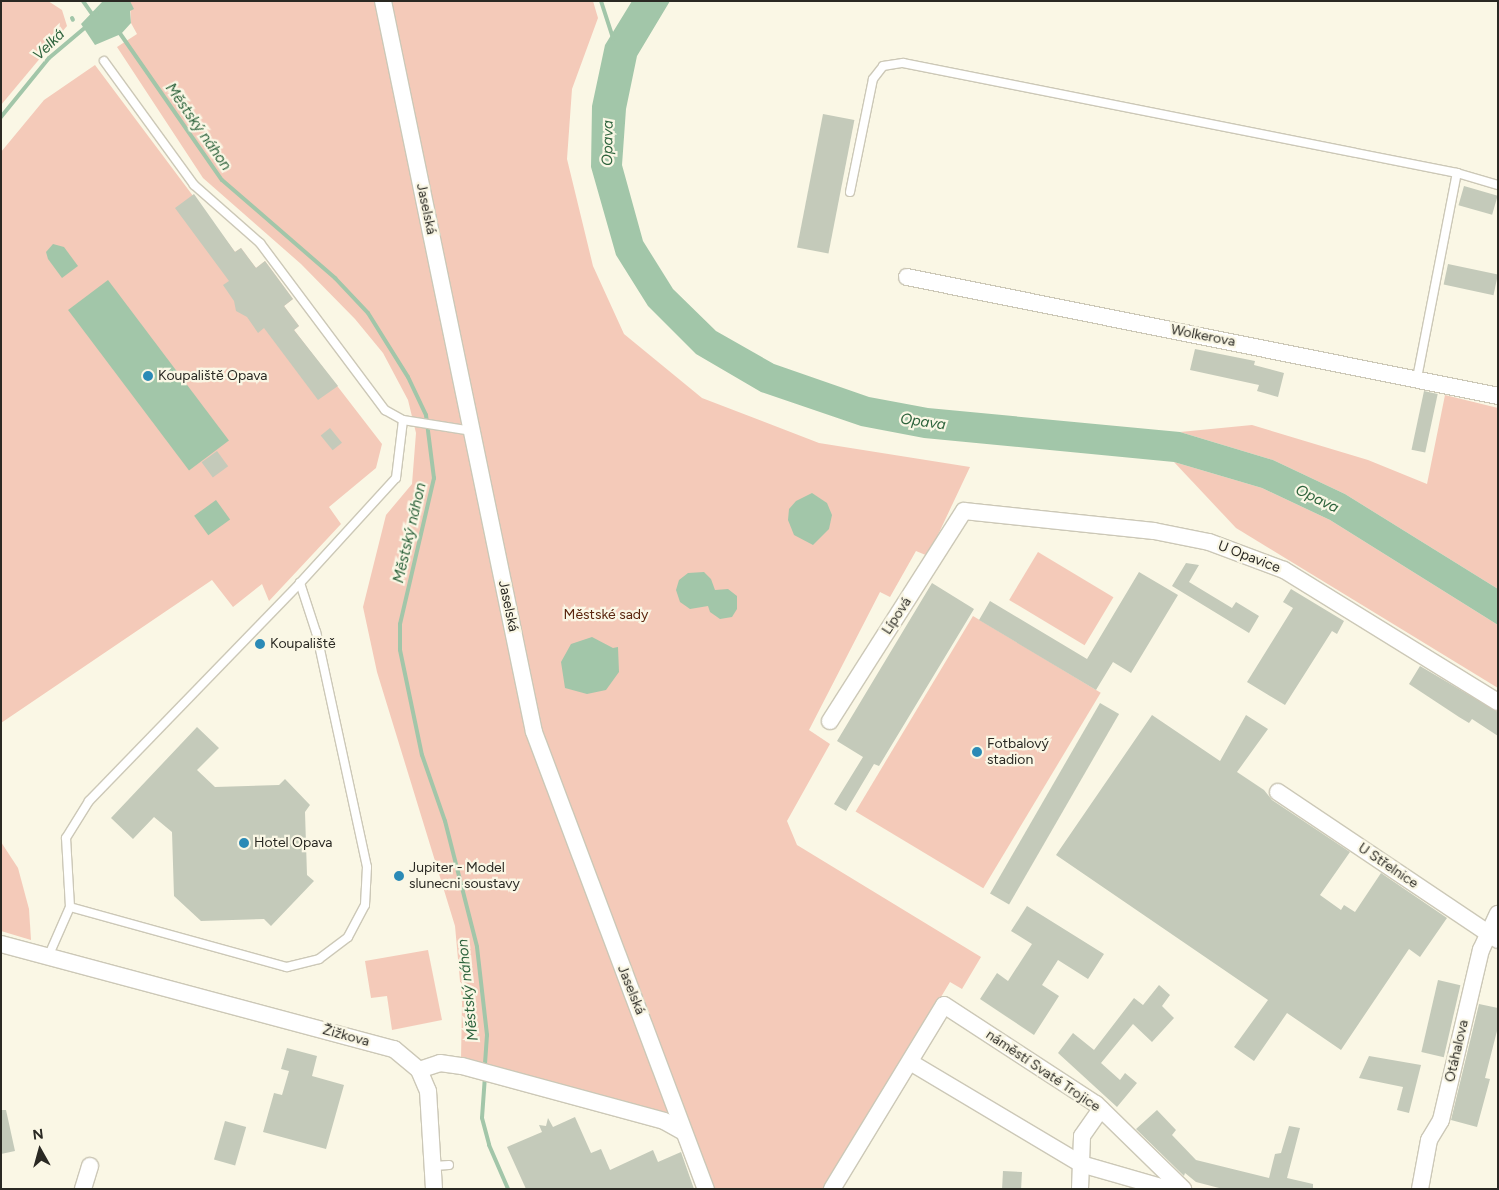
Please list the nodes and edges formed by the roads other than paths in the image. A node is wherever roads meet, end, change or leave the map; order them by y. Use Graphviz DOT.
graph roads {
  1 [pos="383,1"];
  2 [pos="104,60"];
  3 [pos="1457,174"];
  4 [pos="1498,185"];
  5 [pos="850,192"];
  6 [pos="907,276"];
  7 [pos="1416,378"];
  8 [pos="1498,396"];
  9 [pos="403,420"];
  10 [pos="472,430"];
  11 [pos="964,511"];
  12 [pos="300,583"];
  13 [pos="1498,702"];
  14 [pos="830,721"];
  15 [pos="1278,792"];
  16 [pos="70,907"];
  17 [pos="1498,914"];
  18 [pos="1493,936"];
  19 [pos="1,944"];
  20 [pos="48,957"];
  21 [pos="910,1062"];
  22 [pos="419,1070"];
  23 [pos="1101,1109"];
  24 [pos="682,1131"];
  25 [pos="1081,1164"];
  26 [pos="90,1166"];
  27 [pos="83,1189"];
  28 [pos="434,1189"];
  29 [pos="706,1189"];
  30 [pos="832,1189"];
  31 [pos="1080,1189"];
  32 [pos="1168,1189"];
  33 [pos="1183,1189"];
  34 [pos="1420,1189"];
  1 -- 10 [label="street, Jaselská"];
  2 -- 9 [label="lane"];
  3 -- 4 [label="lane"];
  3 -- 5 [label="lane"];
  3 -- 7 [label="lane"];
  6 -- 7 [label="street, Wolkerova"];
  7 -- 8 [label="street, Wolkerova"];
  9 -- 10 [label="lane"];
  9 -- 12 [label="lane"];
  10 -- 24 [label="street, Jaselská"];
  11 -- 13 [label="street, U Opavice"];
  11 -- 14 [label="street, Lípová"];
  12 -- 16 [label="lane"];
  12 -- 16 [label="lane"];
  15 -- 18 [label="street, U Střelnice"];
  16 -- 20 [label="lane"];
  17 -- 18 [label="street, Otáhalova"];
  18 -- 34 [label="street, Otáhalova"];
  19 -- 20 [label="street, Žižkova"];
  20 -- 22 [label="street, Žižkova"];
  21 -- 23 [label="street, náměstí Svaté Trojice"];
  21 -- 25 [label="street"];
  21 -- 30 [label="street, náměstí Svaté Trojice"];
  22 -- 24 [label="street"];
  22 -- 28 [label="street"];
  23 -- 25 [label="street"];
  23 -- 33 [label="street, náměstí Svaté Trojice"];
  24 -- 29 [label="street, Jaselská"];
  25 -- 31 [label="street"];
  25 -- 32 [label="street"];
  26 -- 27 [label="street"];
}
